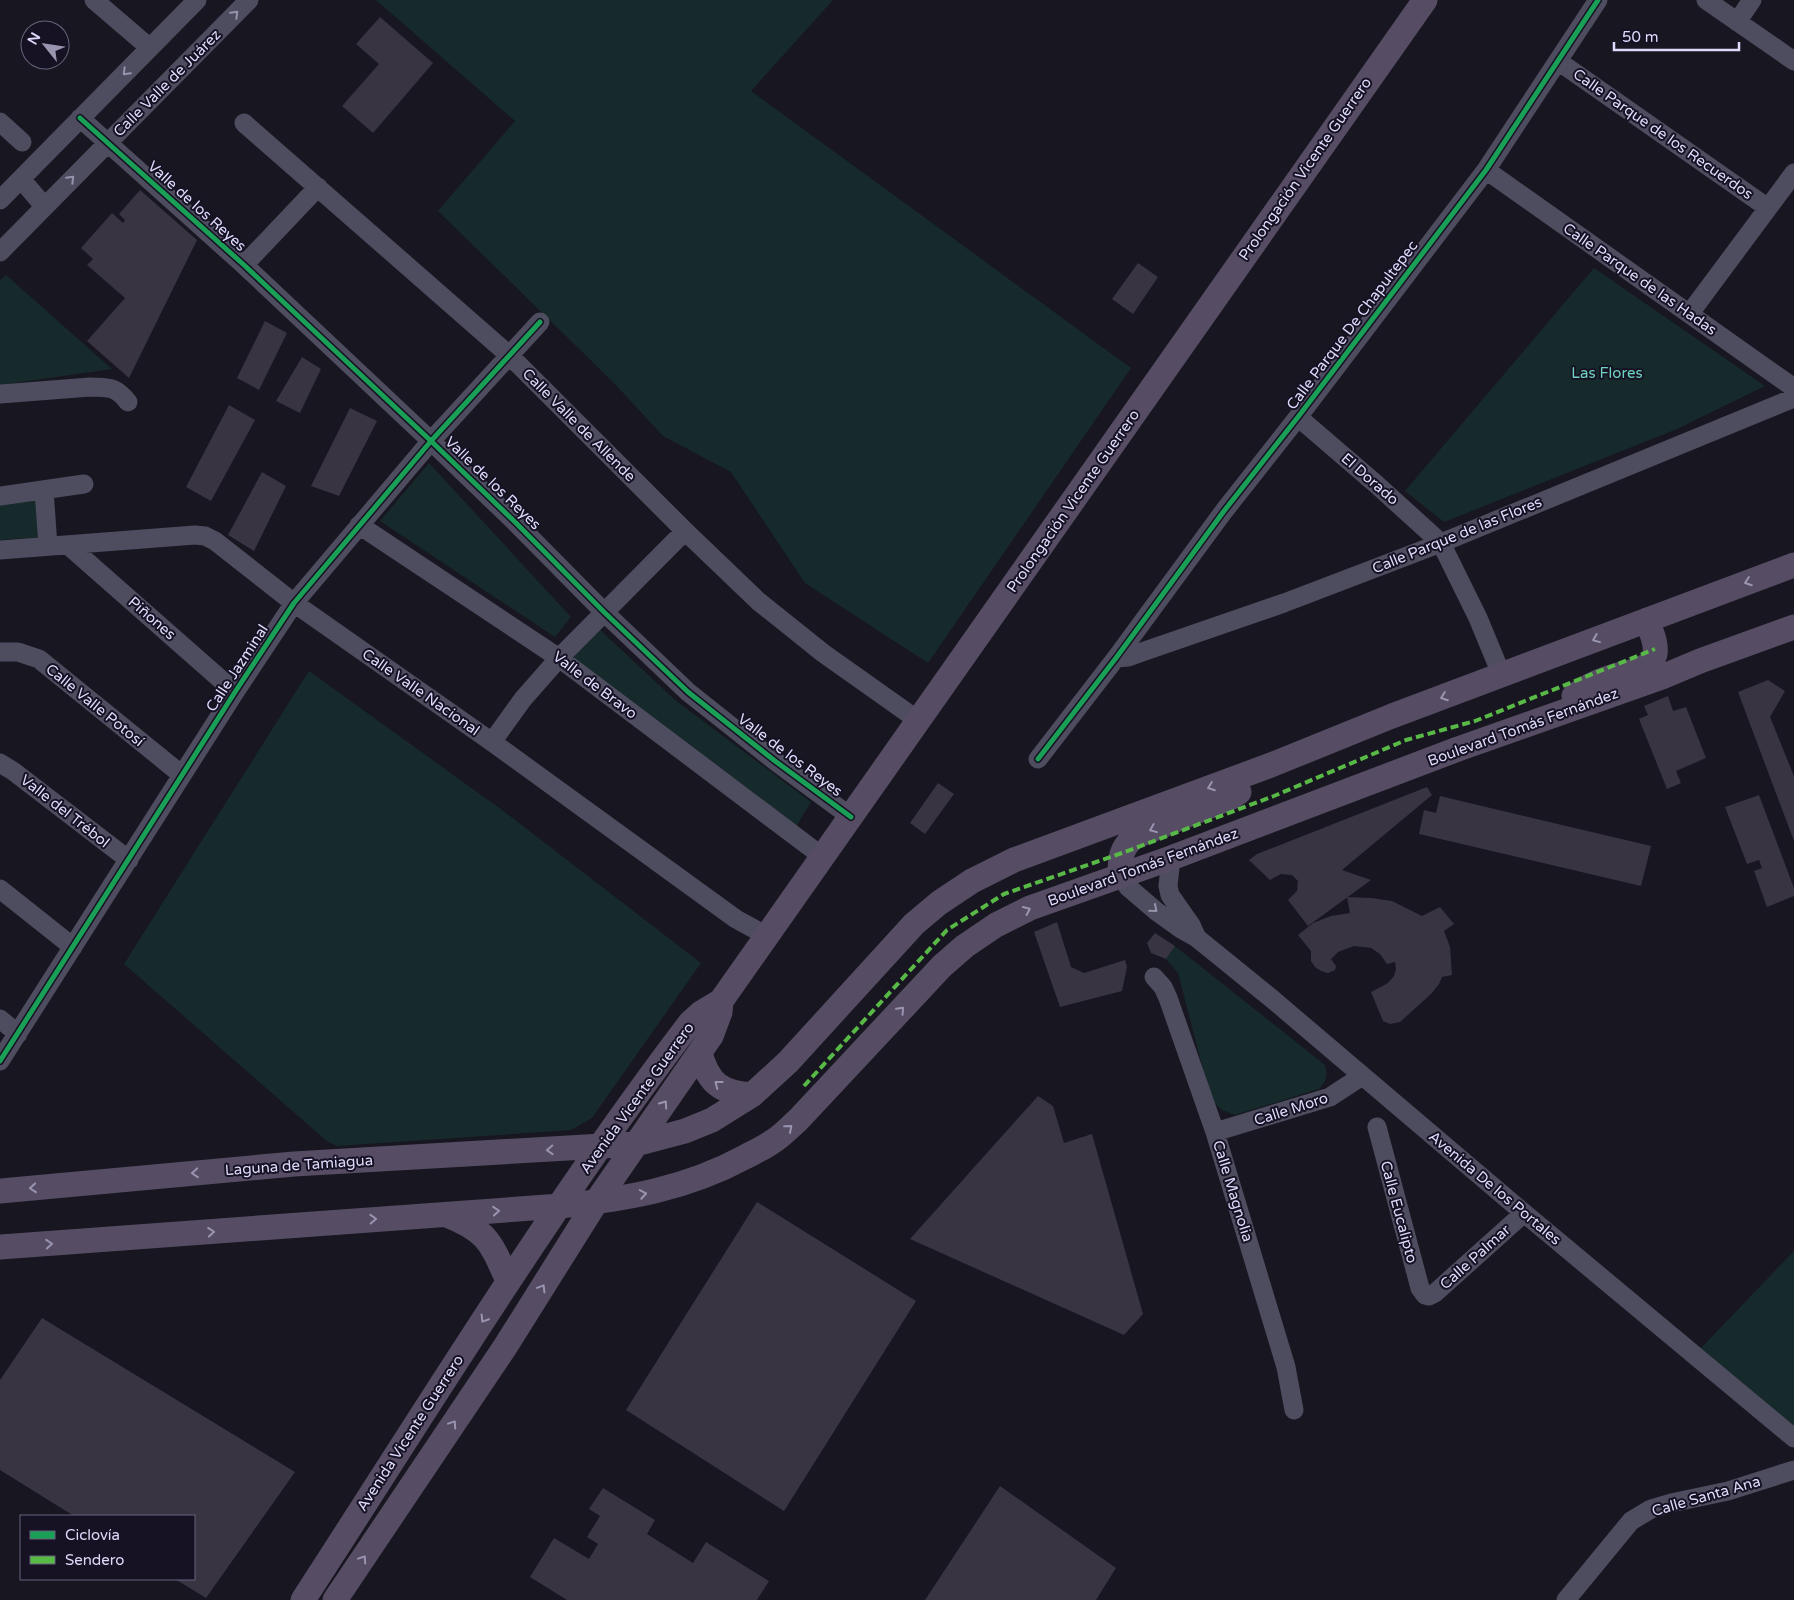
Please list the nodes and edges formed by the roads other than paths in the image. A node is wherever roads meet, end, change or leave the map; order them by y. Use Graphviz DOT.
graph roads {
  1 [pos="94,0"];
  2 [pos="197,0"];
  3 [pos="249,0"];
  4 [pos="1425,0"];
  5 [pos="1598,0"];
  6 [pos="1706,0"];
  7 [pos="1752,0"];
  8 [pos="1737,22"];
  9 [pos="150,48"];
  10 [pos="1558,61"];
  11 [pos="1794,61"];
  12 [pos="80,118"];
  13 [pos="0,122"];
  14 [pos="244,123"];
  15 [pos="22,142"];
  16 [pos="108,142"];
  17 [pos="1486,170"];
  18 [pos="1794,173"];
  19 [pos="21,179"];
  20 [pos="318,188"];
  21 [pos="0,200"];
  22 [pos="44,206"];
  23 [pos="1768,208"];
  24 [pos="0,252"];
  25 [pos="244,265"];
  26 [pos="1690,313"];
  27 [pos="540,322"];
  28 [pos="509,355"];
  29 [pos="1794,388"];
  30 [pos="0,394"];
  31 [pos="1794,398"];
  32 [pos="128,402"];
  33 [pos="1298,418"];
  34 [pos="431,441"];
  35 [pos="84,484"];
  36 [pos="44,490"];
  37 [pos="0,496"];
  38 [pos="359,525"];
  39 [pos="685,531"];
  40 [pos="1441,543"];
  41 [pos="68,545"];
  42 [pos="48,546"];
  43 [pos="0,550"];
  44 [pos="1794,565"];
  45 [pos="294,603"];
  46 [pos="604,612"];
  47 [pos="1647,620"];
  48 [pos="1794,627"];
  49 [pos="0,652"];
  50 [pos="559,658"];
  51 [pos="1116,658"];
  52 [pos="1502,676"];
  53 [pos="235,692"];
  54 [pos="1552,716"];
  55 [pos="919,721"];
  56 [pos="492,742"];
  57 [pos="1038,759"];
  58 [pos="0,764"];
  59 [pos="1270,765"];
  60 [pos="182,775"];
  61 [pos="851,817"];
  62 [pos="823,857"];
  63 [pos="1171,858"];
  64 [pos="128,860"];
  65 [pos="1120,875"];
  66 [pos="0,889"];
  67 [pos="767,936"];
  68 [pos="1197,938"];
  69 [pos="73,947"];
  70 [pos="1154,977"];
  71 [pos="721,1002"];
  72 [pos="0,1020"];
  73 [pos="18,1034"];
  74 [pos="700,1053"];
  75 [pos="0,1061"];
  76 [pos="1362,1076"];
  77 [pos="752,1095"];
  78 [pos="1377,1127"];
  79 [pos="1215,1132"];
  80 [pos="636,1144"];
  81 [pos="598,1148"];
  82 [pos="0,1191"];
  83 [pos="596,1202"];
  84 [pos="560,1206"];
  85 [pos="1524,1213"];
  86 [pos="447,1215"];
  87 [pos="0,1247"];
  88 [pos="508,1281"];
  89 [pos="1425,1295"];
  90 [pos="1294,1410"];
  91 [pos="1794,1438"];
  92 [pos="1794,1470"];
  93 [pos="303,1600"];
  94 [pos="335,1600"];
  95 [pos="1566,1600"];
  1 -- 9 [label="street"];
  2 -- 9 [label="street"];
  16 -- 3 [label="street, Calle Valle de Juárez, one-way"];
  4 -- 55 [label="main road, Prolongación Vicente Guerrero"];
  5 -- 10 [label="street, Calle Parque De Chapultepec"];
  6 -- 8 [label="street"];
  7 -- 8 [label="street"];
  8 -- 11 [label="street"];
  9 -- 12 [label="street, one-way"];
  10 -- 17 [label="street, Calle Parque De Chapultepec"];
  10 -- 23 [label="street, Calle Parque de los Recuerdos"];
  12 -- 16 [label="street, Valle de los Reyes"];
  12 -- 19 [label="street"];
  13 -- 15 [label="street"];
  14 -- 20 [label="street, Calle Valle de Allende"];
  22 -- 16 [label="street, Calle Valle de Juárez, one-way"];
  16 -- 25 [label="street, Valle de los Reyes"];
  17 -- 26 [label="street, Calle Parque de las Hadas"];
  17 -- 33 [label="street, Calle Parque De Chapultepec"];
  18 -- 23 [label="street"];
  19 -- 21 [label="street"];
  19 -- 22 [label="street"];
  20 -- 25 [label="street"];
  20 -- 28 [label="street, Calle Valle de Allende"];
  22 -- 24 [label="street, Calle Valle de Juárez"];
  23 -- 26 [label="street"];
  25 -- 34 [label="street, Valle de los Reyes"];
  26 -- 29 [label="street, Calle Parque de las Hadas"];
  27 -- 28 [label="street, Calle Jazminal"];
  28 -- 34 [label="street, Calle Jazminal"];
  28 -- 39 [label="street, Calle Valle de Allende"];
  30 -- 32 [label="street"];
  31 -- 40 [label="street, Calle Parque de las Flores"];
  33 -- 40 [label="street, El Dorado"];
  33 -- 51 [label="street, Calle Parque De Chapultepec"];
  34 -- 38 [label="street, Calle Jazminal"];
  34 -- 46 [label="street, Valle de los Reyes"];
  35 -- 36 [label="street"];
  36 -- 37 [label="street"];
  36 -- 42 [label="street"];
  38 -- 45 [label="street, Calle Jazminal"];
  38 -- 50 [label="street, Valle de Bravo"];
  39 -- 46 [label="street"];
  39 -- 55 [label="street, Calle Valle de Allende"];
  40 -- 51 [label="street, Calle Parque de las Flores"];
  40 -- 52 [label="street"];
  41 -- 42 [label="street, Calle Valle Nacional"];
  41 -- 45 [label="street, Calle Valle Nacional"];
  41 -- 53 [label="street, Piñones"];
  42 -- 43 [label="street, Calle Valle Nacional"];
  44 -- 47 [label="main road, one-way"];
  45 -- 53 [label="street, Calle Jazminal"];
  45 -- 56 [label="street, Calle Valle Nacional"];
  46 -- 50 [label="street"];
  46 -- 61 [label="street, Valle de los Reyes"];
  47 -- 52 [label="main road, one-way"];
  47 -- 54 [label="main road"];
  48 -- 54 [label="main road, Boulevard Tomás Fernández"];
  49 -- 60 [label="street, Calle Valle Potosí"];
  50 -- 56 [label="street"];
  50 -- 62 [label="street, Valle de Bravo"];
  51 -- 57 [label="street, Calle Parque De Chapultepec"];
  52 -- 59 [label="main road, one-way"];
  53 -- 60 [label="street, Calle Jazminal"];
  54 -- 63 [label="main road, Boulevard Tomás Fernández"];
  55 -- 61 [label="main road, Prolongación Vicente Guerrero"];
  56 -- 67 [label="street, Calle Valle Nacional"];
  58 -- 64 [label="street, Valle del Trébol"];
  59 -- 65 [label="main road, one-way"];
  59 -- 77 [label="main road, one-way"];
  60 -- 64 [label="street, Calle Jazminal"];
  61 -- 62 [label="main road, Prolongación Vicente Guerrero"];
  62 -- 67 [label="main road, Prolongación Vicente Guerrero"];
  63 -- 65 [label="main road, Boulevard Tomás Fernández"];
  63 -- 68 [label="street, Avenida De los Portales"];
  64 -- 69 [label="street, Calle Jazminal"];
  65 -- 68 [label="street, Avenida De los Portales, one-way"];
  83 -- 65 [label="main road, Boulevard Tomás Fernández, one-way"];
  66 -- 69 [label="street"];
  67 -- 71 [label="main road, Prolongación Vicente Guerrero"];
  68 -- 76 [label="street, Avenida De los Portales"];
  69 -- 73 [label="street, Calle Jazminal"];
  70 -- 79 [label="street, Calle Magnolia"];
  71 -- 74 [label="main road, Avenida Vicente Guerrero"];
  71 -- 81 [label="main road, Avenida Vicente Guerrero"];
  72 -- 73 [label="street"];
  73 -- 75 [label="street, Calle Jazminal"];
  77 -- 74 [label="main road, one-way"];
  80 -- 74 [label="main road, Avenida Vicente Guerrero, one-way"];
  76 -- 79 [label="street, Calle Moro"];
  76 -- 85 [label="street, Avenida De los Portales"];
  77 -- 80 [label="main road"];
  78 -- 89 [label="street, Calle Eucalipto"];
  79 -- 90 [label="street, Calle Magnolia"];
  80 -- 81 [label="main road"];
  80 -- 83 [label="main road, Avenida Vicente Guerrero"];
  81 -- 82 [label="main road, Laguna de Tamiagua, one-way"];
  81 -- 84 [label="main road, Avenida Vicente Guerrero"];
  83 -- 84 [label="main road, Boulevard Tomás Fernández"];
  94 -- 83 [label="main road, Avenida Vicente Guerrero, one-way"];
  86 -- 84 [label="main road, one-way"];
  84 -- 88 [label="main road, Avenida Vicente Guerrero"];
  85 -- 89 [label="street, Calle Palmar"];
  85 -- 91 [label="street, Avenida De los Portales"];
  87 -- 86 [label="main road, one-way"];
  86 -- 88 [label="main road"];
  88 -- 93 [label="main road, Avenida Vicente Guerrero, one-way"];
  92 -- 95 [label="street, Calle Santa Ana"];
}
